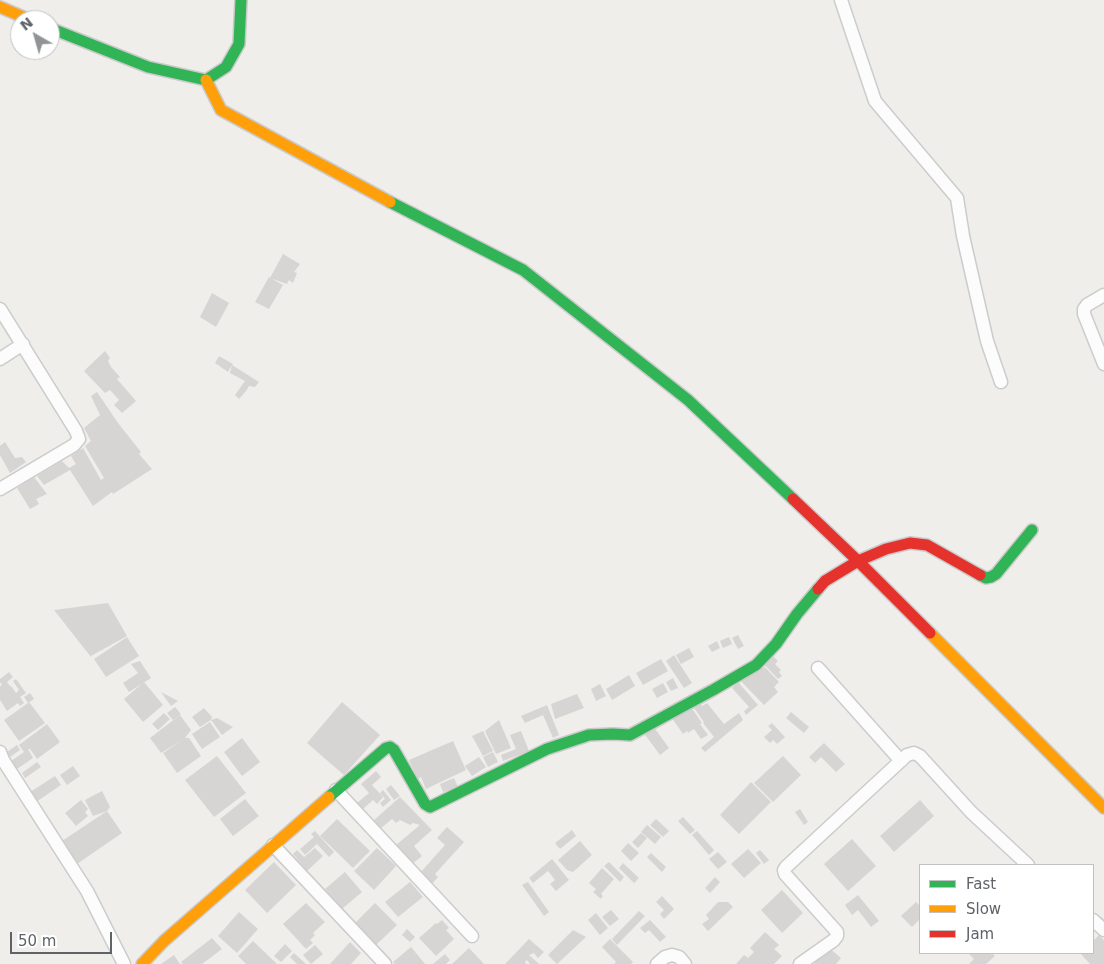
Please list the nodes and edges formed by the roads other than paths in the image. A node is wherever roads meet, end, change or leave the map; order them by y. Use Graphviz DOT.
graph roads {
  1 [pos="241,0"];
  2 [pos="841,0"];
  3 [pos="60,32"];
  4 [pos="206,80"];
  5 [pos="1104,295"];
  6 [pos="0,309"];
  7 [pos="23,344"];
  8 [pos="0,360"];
  9 [pos="1104,364"];
  10 [pos="1001,382"];
  11 [pos="0,489"];
  12 [pos="1032,530"];
  13 [pos="858,561"];
  14 [pos="818,668"];
  15 [pos="0,752"];
  16 [pos="901,761"];
  17 [pos="336,790"];
  18 [pos="1104,808"];
  19 [pos="274,845"];
  20 [pos="1027,864"];
  21 [pos="1094,921"];
  22 [pos="1104,930"];
  23 [pos="472,936"];
  24 [pos="124,964"];
  25 [pos="142,964"];
  26 [pos="385,964"];
  27 [pos="657,964"];
  28 [pos="685,964"];
  29 [pos="800,964"];
  1 -- 4 [label="street"];
  2 -- 10 [label="street"];
  3 -- 4 [label="street"];
  4 -- 13 [label="street"];
  5 -- 9 [label="street"];
  6 -- 7 [label="street"];
  7 -- 8 [label="street"];
  7 -- 11 [label="street"];
  12 -- 13 [label="street"];
  13 -- 17 [label="street"];
  13 -- 18 [label="street"];
  14 -- 16 [label="street"];
  15 -- 24 [label="street"];
  16 -- 20 [label="street"];
  16 -- 29 [label="street"];
  17 -- 19 [label="street"];
  17 -- 23 [label="street"];
  19 -- 25 [label="street"];
  19 -- 26 [label="street"];
  21 -- 22 [label="street"];
  27 -- 28 [label="street"];
}
